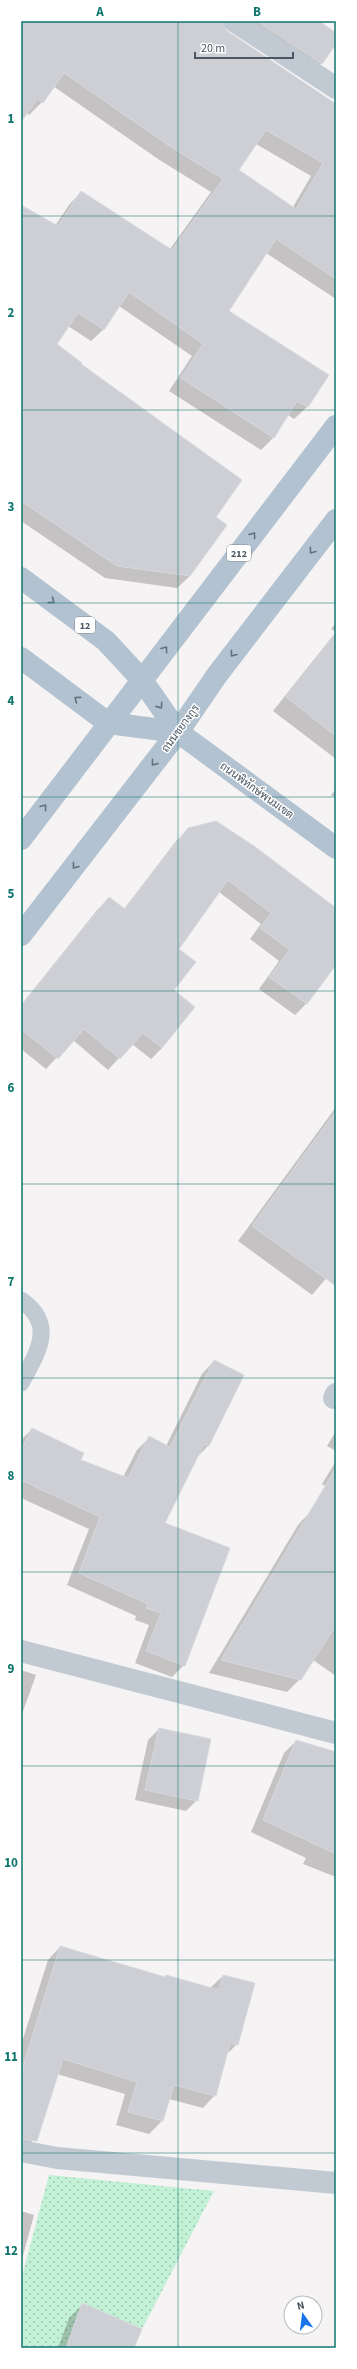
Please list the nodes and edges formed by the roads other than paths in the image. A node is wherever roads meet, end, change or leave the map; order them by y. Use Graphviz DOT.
graph roads {
  1 [pos="234,21"];
  2 [pos="336,88"];
  3 [pos="336,426"];
  4 [pos="336,520"];
  5 [pos="21,578"];
  6 [pos="21,658"];
  7 [pos="142,680"];
  8 [pos="108,723"];
  9 [pos="178,732"];
  10 [pos="21,838"];
  11 [pos="336,848"];
  12 [pos="21,935"];
  13 [pos="21,1300"];
  14 [pos="21,1383"];
  15 [pos="21,1651"];
  16 [pos="336,1733"];
  17 [pos="21,2151"];
  18 [pos="336,2183"];
  1 -- 2 [label="street"];
  7 -- 3 [label="main road, 212, one-way"];
  4 -- 9 [label="main road, ถนนชยางกูร, one-way"];
  5 -- 7 [label="main road, 12, one-way"];
  8 -- 6 [label="main road, one-way"];
  7 -- 8 [label="main road, 212"];
  7 -- 9 [label="main road, one-way"];
  8 -- 9 [label="main road"];
  10 -- 8 [label="main road, 212, one-way"];
  9 -- 11 [label="main road, ถนนพิทักษ์พนมเขต"];
  9 -- 12 [label="main road, ถนนชยางกูร, one-way"];
  13 -- 14 [label="lane"];
  15 -- 16 [label="street"];
  17 -- 18 [label="street"];
}
